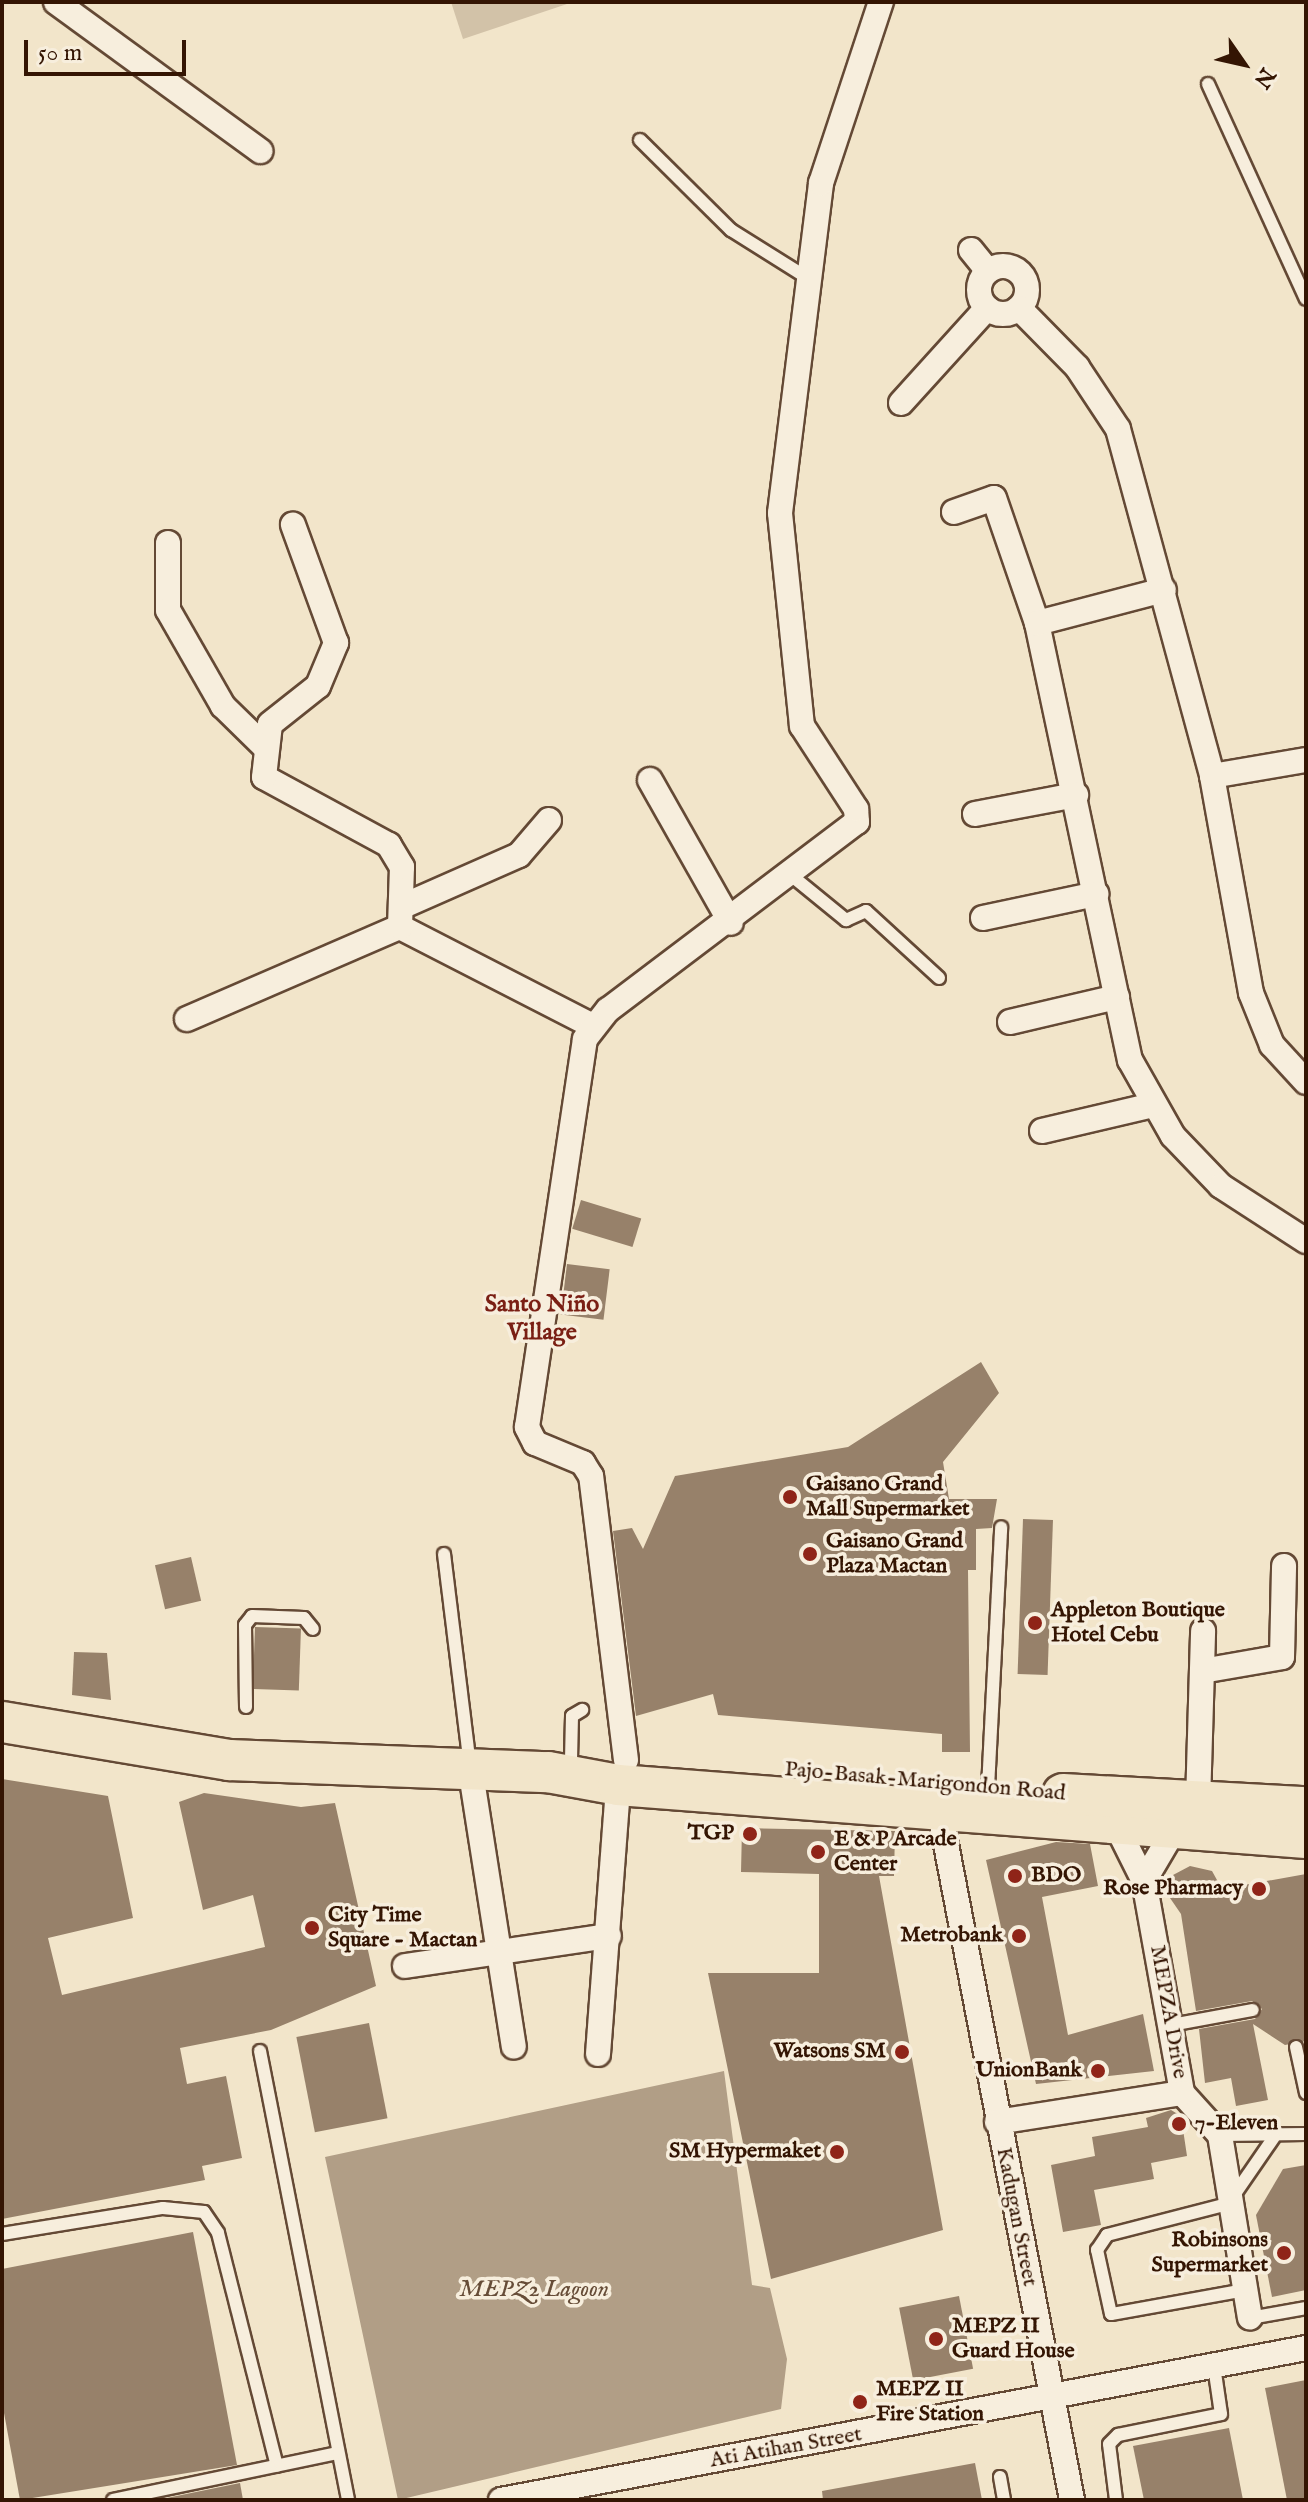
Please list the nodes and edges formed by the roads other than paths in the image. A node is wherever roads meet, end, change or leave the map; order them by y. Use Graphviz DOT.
graph roads {
  1 [pos="56,2"];
  2 [pos="881,2"];
  3 [pos="1208,84"];
  4 [pos="640,140"];
  5 [pos="260,151"];
  6 [pos="971,250"];
  7 [pos="988,271"];
  8 [pos="809,279"];
  9 [pos="1306,299"];
  10 [pos="987,308"];
  11 [pos="1019,308"];
  12 [pos="901,403"];
  13 [pos="954,512"];
  14 [pos="293,525"];
  15 [pos="168,543"];
  16 [pos="1164,590"];
  17 [pos="1037,623"];
  18 [pos="264,746"];
  19 [pos="1306,760"];
  20 [pos="1212,776"];
  21 [pos="650,780"];
  22 [pos="1076,795"];
  23 [pos="975,814"];
  24 [pos="549,820"];
  25 [pos="792,876"];
  26 [pos="1096,894"];
  27 [pos="401,917"];
  28 [pos="983,918"];
  29 [pos="731,923"];
  30 [pos="939,978"];
  31 [pos="1117,997"];
  32 [pos="187,1019"];
  33 [pos="1010,1022"];
  34 [pos="593,1026"];
  35 [pos="1306,1082"];
  36 [pos="1153,1105"];
  37 [pos="1042,1131"];
  38 [pos="1306,1241"];
  39 [pos="1001,1527"];
  40 [pos="444,1554"];
  41 [pos="1284,1566"];
  42 [pos="313,1629"];
  43 [pos="1203,1631"];
  44 [pos="1202,1671"];
  45 [pos="246,1707"];
  46 [pos="582,1710"];
  47 [pos="2,1722"];
  48 [pos="559,1766"];
  49 [pos="470,1767"];
  50 [pos="622,1773"];
  51 [pos="988,1788"];
  52 [pos="1306,1807"];
  53 [pos="939,1808"];
  54 [pos="1186,1816"];
  55 [pos="1116,1825"];
  56 [pos="1306,1838"];
  57 [pos="1144,1881"];
  58 [pos="609,1936"];
  59 [pos="499,1952"];
  60 [pos="405,1966"];
  61 [pos="1253,2010"];
  62 [pos="1171,2025"];
  63 [pos="514,2047"];
  64 [pos="1296,2047"];
  65 [pos="260,2051"];
  66 [pos="598,2054"];
  67 [pos="1182,2093"];
  68 [pos="1306,2093"];
  69 [pos="997,2122"];
  70 [pos="1306,2134"];
  71 [pos="1220,2135"];
  72 [pos="1274,2137"];
  73 [pos="1228,2204"];
  74 [pos="2,2234"];
  75 [pos="1245,2290"];
  76 [pos="1306,2308"];
  77 [pos="1250,2318"];
  78 [pos="1306,2348"];
  79 [pos="1214,2366"];
  80 [pos="1052,2399"];
  81 [pos="338,2453"];
  82 [pos="277,2466"];
  83 [pos="1000,2477"];
  84 [pos="113,2500"];
  85 [pos="348,2500"];
  86 [pos="501,2500"];
  87 [pos="1004,2500"];
  88 [pos="1072,2500"];
  89 [pos="1116,2500"];
  1 -- 5 [label="street"];
  2 -- 8 [label="street"];
  3 -- 9 [label="lane"];
  4 -- 8 [label="lane"];
  6 -- 7 [label="street"];
  7 -- 10 [label="street"];
  7 -- 11 [label="street"];
  8 -- 25 [label="street"];
  10 -- 11 [label="street"];
  10 -- 12 [label="street"];
  11 -- 16 [label="street"];
  13 -- 17 [label="street"];
  14 -- 18 [label="street"];
  15 -- 18 [label="street"];
  16 -- 17 [label="street"];
  16 -- 20 [label="street"];
  17 -- 22 [label="street"];
  18 -- 27 [label="street"];
  19 -- 20 [label="street"];
  20 -- 35 [label="street"];
  21 -- 29 [label="street"];
  22 -- 23 [label="street"];
  22 -- 26 [label="street"];
  24 -- 27 [label="street"];
  25 -- 29 [label="street"];
  25 -- 30 [label="lane"];
  26 -- 28 [label="street"];
  26 -- 31 [label="street"];
  27 -- 32 [label="street"];
  27 -- 34 [label="street"];
  29 -- 34 [label="street"];
  31 -- 33 [label="street"];
  31 -- 36 [label="street"];
  34 -- 50 [label="street"];
  36 -- 37 [label="street"];
  36 -- 38 [label="street"];
  39 -- 51 [label="lane"];
  40 -- 49 [label="lane"];
  41 -- 44 [label="street"];
  42 -- 45 [label="lane"];
  43 -- 44 [label="street"];
  44 -- 54 [label="street"];
  46 -- 48 [label="lane"];
  47 -- 49 [label="main road, Pajo-Basak-Marigondon Road"];
  48 -- 49 [label="main road, Pajo-Basak-Marigondon Road"];
  48 -- 50 [label="main road, Pajo-Basak-Marigondon Road"];
  49 -- 59 [label="street"];
  50 -- 51 [label="main road, Pajo-Basak-Marigondon Road"];
  50 -- 53 [label="main road, Pajo-Basak-Marigondon Road"];
  50 -- 58 [label="street"];
  51 -- 54 [label="main road, Pajo-Basak-Marigondon Road"];
  52 -- 54 [label="main road, Pajo-Basak-Marigondon Road"];
  53 -- 55 [label="main road, Pajo-Basak-Marigondon Road"];
  53 -- 69 [label="street"];
  54 -- 55 [label="main road, Pajo-Basak-Marigondon Road"];
  54 -- 56 [label="main road, Pajo-Basak-Marigondon Road"];
  54 -- 57 [label="street"];
  55 -- 57 [label="street, MEPZA Drive"];
  57 -- 62 [label="street, MEPZA Drive"];
  58 -- 59 [label="street"];
  58 -- 66 [label="street"];
  59 -- 60 [label="street"];
  59 -- 63 [label="street"];
  61 -- 62 [label="lane"];
  62 -- 67 [label="street, MEPZA Drive"];
  64 -- 68 [label="lane"];
  65 -- 81 [label="lane"];
  67 -- 69 [label="street"];
  67 -- 71 [label="street, MEPZA Drive"];
  69 -- 80 [label="street, Kadugan Street"];
  70 -- 72 [label="lane"];
  71 -- 72 [label="lane"];
  71 -- 73 [label="street"];
  72 -- 73 [label="lane"];
  73 -- 75 [label="street"];
  73 -- 75 [label="lane"];
  74 -- 82 [label="lane"];
  75 -- 77 [label="street"];
  76 -- 77 [label="lane"];
  78 -- 79 [label="street, Ati Atihan Street"];
  79 -- 80 [label="street, Ati Atihan Street"];
  79 -- 89 [label="lane"];
  80 -- 86 [label="street, Ati Atihan Street"];
  80 -- 88 [label="street, Kadugan Street"];
  81 -- 82 [label="lane"];
  81 -- 85 [label="lane"];
  82 -- 84 [label="lane"];
  83 -- 87 [label="lane"];
}
